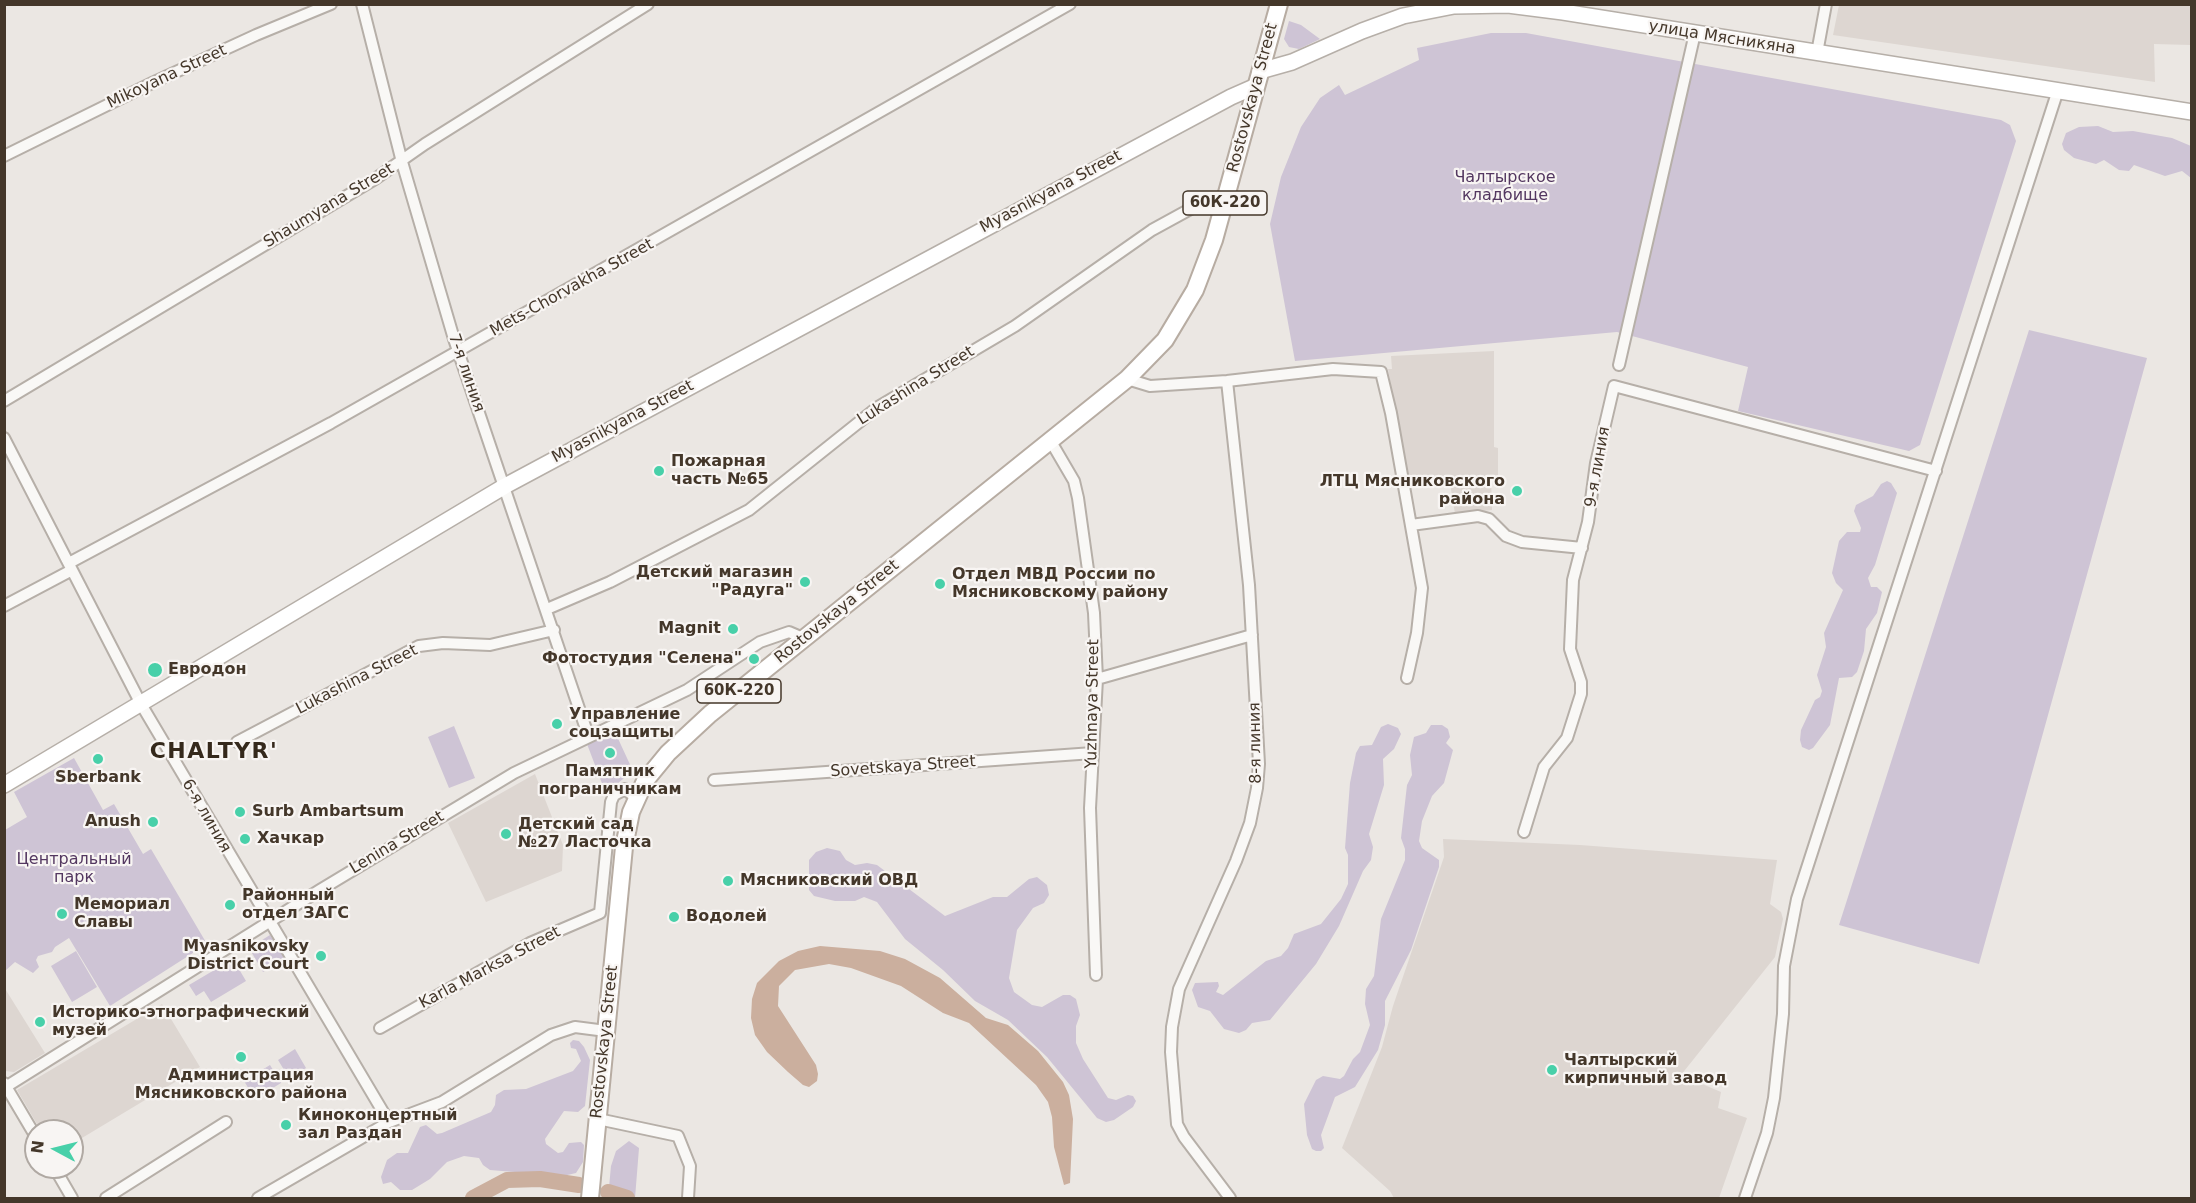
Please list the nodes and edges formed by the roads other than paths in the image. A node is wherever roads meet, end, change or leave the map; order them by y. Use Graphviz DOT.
graph roads {
  1 [pos="332,4"];
  2 [pos="362,4"];
  3 [pos="648,4"];
  4 [pos="1070,4"];
  5 [pos="1279,4"];
  6 [pos="1826,4"];
  7 [pos="1695,33"];
  8 [pos="1817,53"];
  9 [pos="1258,78"];
  10 [pos="2058,90"];
  11 [pos="2192,112"];
  12 [pos="4,156"];
  13 [pos="402,162"];
  14 [pos="1224,206"];
  15 [pos="458,351"];
  16 [pos="1619,365"];
  17 [pos="1127,379"];
  18 [pos="1227,381"];
  19 [pos="4,401"];
  20 [pos="4,438"];
  21 [pos="1050,440"];
  22 [pos="1936,471"];
  23 [pos="505,486"];
  24 [pos="1411,525"];
  25 [pos="1582,548"];
  26 [pos="71,566"];
  27 [pos="4,606"];
  28 [pos="547,609"];
  29 [pos="554,630"];
  30 [pos="1252,635"];
  31 [pos="803,638"];
  32 [pos="1407,678"];
  33 [pos="1097,679"];
  34 [pos="141,704"];
  35 [pos="588,735"];
  36 [pos="237,742"];
  37 [pos="1093,753"];
  38 [pos="714,780"];
  39 [pos="4,785"];
  40 [pos="636,798"];
  41 [pos="1524,832"];
  42 [pos="269,923"];
  43 [pos="1096,975"];
  44 [pos="380,1029"];
  45 [pos="606,1031"];
  46 [pos="5,1086"];
  47 [pos="25,1119"];
  48 [pos="598,1119"];
  49 [pos="226,1122"];
  50 [pos="389,1122"];
  51 [pos="61,1179"];
  52 [pos="72,1198"];
  53 [pos="106,1198"];
  54 [pos="258,1198"];
  55 [pos="590,1198"];
  56 [pos="688,1198"];
  57 [pos="1230,1198"];
  58 [pos="1745,1198"];
  1 -- 12 [label="street, Mikoyana Street"];
  2 -- 13 [label="street, 7-я линия"];
  3 -- 13 [label="street, Shaumyana Street"];
  4 -- 15 [label="street, Mets-Chorvakha Street"];
  5 -- 9 [label="main road, Rostovskaya Street / 60К-220"];
  6 -- 8 [label="street"];
  7 -- 8 [label="street, улица Мясникяна"];
  7 -- 9 [label="street, улица Мясникяна"];
  7 -- 16 [label="street"];
  8 -- 10 [label="street, улица Мясникяна"];
  9 -- 14 [label="main road, Rostovskaya Street / 60К-220"];
  9 -- 23 [label="street, Myasnikyana Street"];
  10 -- 11 [label="street, улица Мясникяна"];
  10 -- 22 [label="street"];
  13 -- 15 [label="street, 7-я линия"];
  13 -- 19 [label="street, Shaumyana Street"];
  14 -- 17 [label="main road, Rostovskaya Street / 60К-220"];
  14 -- 28 [label="street, Lukashina Street"];
  15 -- 23 [label="street, 7-я линия"];
  15 -- 26 [label="street, Mets-Chorvakha Street"];
  17 -- 18 [label="street"];
  17 -- 21 [label="main road, Rostovskaya Street / 60К-220"];
  18 -- 24 [label="street"];
  18 -- 30 [label="street, 8-я линия"];
  20 -- 26 [label="street, 6-я линия"];
  21 -- 31 [label="main road, Rostovskaya Street / 60К-220"];
  21 -- 33 [label="street, Yuzhnaya Street"];
  22 -- 25 [label="street, 9-я линия"];
  22 -- 58 [label="street"];
  23 -- 28 [label="street, 7-я линия"];
  23 -- 34 [label="street, Myasnikyana Street"];
  24 -- 25 [label="street"];
  24 -- 32 [label="street"];
  25 -- 41 [label="street, 9-я линия"];
  26 -- 27 [label="street, Mets-Chorvakha Street"];
  26 -- 34 [label="street, 6-я линия"];
  28 -- 29 [label="street, 7-я линия"];
  29 -- 35 [label="street, 7-я линия"];
  29 -- 36 [label="street, Lukashina Street"];
  30 -- 33 [label="street"];
  30 -- 57 [label="street, 8-я линия"];
  31 -- 35 [label="street, Lenina Street"];
  31 -- 40 [label="main road, Rostovskaya Street / 60К-220"];
  33 -- 37 [label="street, Yuzhnaya Street"];
  34 -- 39 [label="street, Myasnikyana Street"];
  34 -- 42 [label="street, 6-я линия"];
  35 -- 42 [label="street, Lenina Street"];
  37 -- 38 [label="street, Sovetskaya Street"];
  37 -- 43 [label="street, Yuzhnaya Street"];
  40 -- 44 [label="street, Karla Marksa Street"];
  40 -- 45 [label="main road, Rostovskaya Street / 60К-220"];
  42 -- 46 [label="street, Lenina Street"];
  42 -- 50 [label="street, 6-я линия"];
  45 -- 48 [label="main road, Rostovskaya Street / 60К-220"];
  45 -- 50 [label="street"];
  46 -- 47 [label="street"];
  48 -- 55 [label="main road, Rostovskaya Street / 60К-220"];
  48 -- 56 [label="street"];
  49 -- 53 [label="street"];
  50 -- 54 [label="street"];
  51 -- 52 [label="street"];
}
